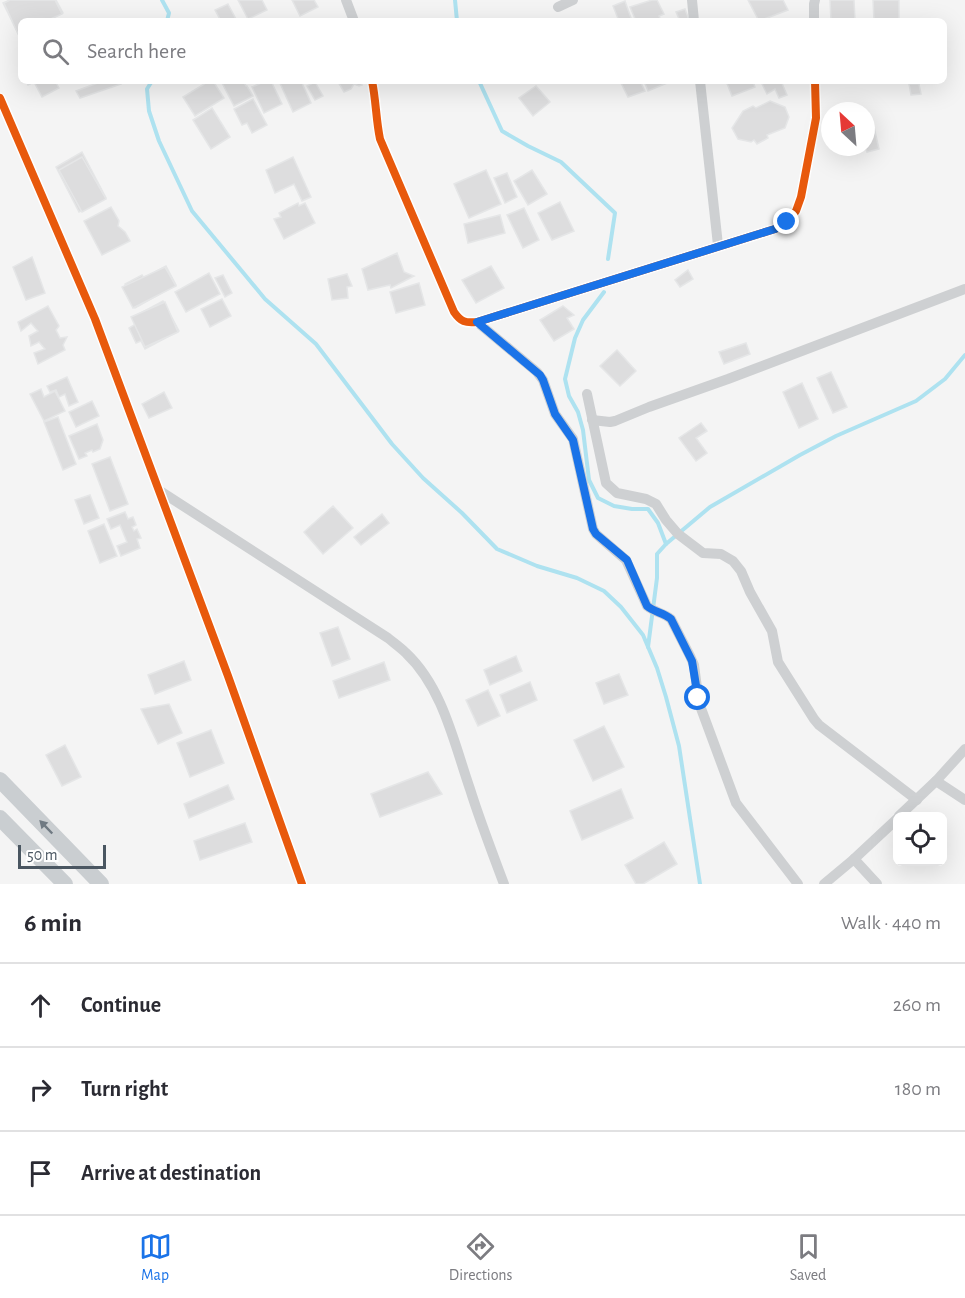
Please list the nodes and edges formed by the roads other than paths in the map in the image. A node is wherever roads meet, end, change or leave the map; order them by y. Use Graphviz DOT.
graph roads {
  1 [pos="346,0"];
  2 [pos="573,0"];
  3 [pos="692,0"];
  4 [pos="815,0"];
  5 [pos="558,7"];
  6 [pos="353,18"];
  7 [pos="694,18"];
  8 [pos="814,18"];
  9 [pos="372,84"];
  10 [pos="700,84"];
  11 [pos="815,84"];
  12 [pos="0,98"];
  13 [pos="718,246"];
  14 [pos="965,290"];
  15 [pos="477,322"];
  16 [pos="587,394"];
  17 [pos="592,420"];
  18 [pos="160,491"];
  19 [pos="965,749"];
  20 [pos="0,780"];
  21 [pos="936,781"];
  22 [pos="918,800"];
  23 [pos="965,800"];
  24 [pos="904,812"];
  25 [pos="0,818"];
  26 [pos="893,822"];
  27 [pos="854,859"];
  28 [pos="65,884"];
  29 [pos="101,884"];
  30 [pos="302,884"];
  31 [pos="504,884"];
  32 [pos="798,884"];
  33 [pos="824,884"];
  34 [pos="877,884"];
  1 -- 6 [label="street"];
  2 -- 5 [label="street"];
  3 -- 7 [label="street"];
  4 -- 8 [label="street"];
  9 -- 15 [label="street"];
  10 -- 13 [label="street"];
  11 -- 13 [label="street"];
  12 -- 18 [label="street"];
  13 -- 15 [label="street"];
  14 -- 17 [label="street"];
  15 -- 32 [label="street"];
  16 -- 17 [label="street"];
  17 -- 22 [label="street"];
  18 -- 30 [label="street"];
  18 -- 31 [label="street"];
  19 -- 21 [label="street"];
  29 -- 20 [label="main road, one-way"];
  21 -- 22 [label="street"];
  21 -- 23 [label="street"];
  22 -- 24 [label="street"];
  25 -- 28 [label="main road"];
  26 -- 27 [label="street"];
  27 -- 33 [label="street"];
  27 -- 34 [label="street"];
}
